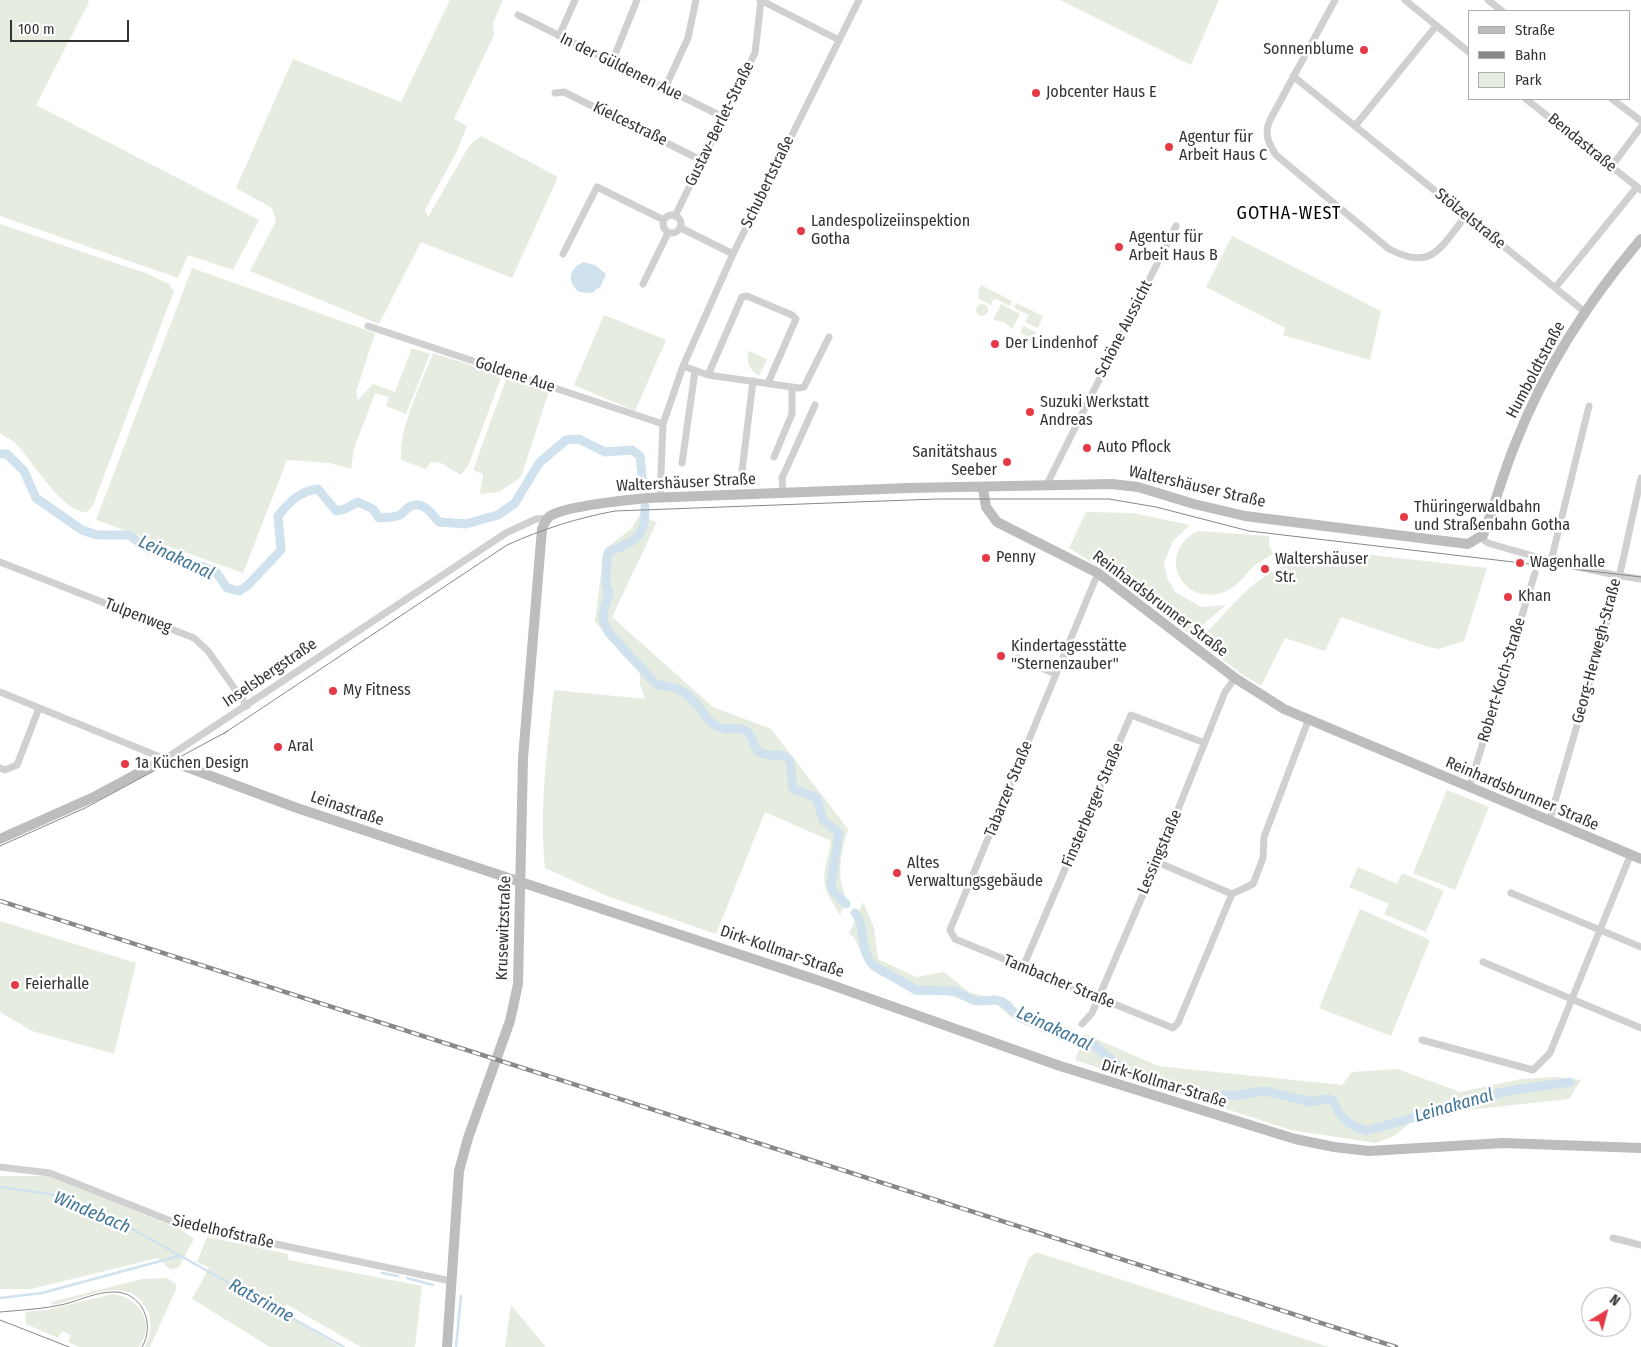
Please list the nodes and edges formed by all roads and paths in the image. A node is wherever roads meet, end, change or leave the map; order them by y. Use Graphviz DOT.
graph roads {
  1 [pos="575,0"];
  2 [pos="636,0"];
  3 [pos="696,0"];
  4 [pos="761,0"];
  5 [pos="859,0"];
  6 [pos="1335,0"];
  7 [pos="1405,0"];
  8 [pos="1488,0"];
  9 [pos="1501,10"];
  10 [pos="518,16"];
  11 [pos="1436,26"];
  12 [pos="559,36"];
  13 [pos="839,40"];
  14 [pos="1468,52"];
  15 [pos="612,62"];
  16 [pos="1293,76"];
  17 [pos="664,88"];
  18 [pos="555,93"];
  19 [pos="1527,100"];
  20 [pos="1613,100"];
  21 [pos="725,118"];
  22 [pos="1641,122"];
  23 [pos="1355,126"];
  24 [pos="1641,127"];
  25 [pos="704,161"];
  26 [pos="1611,167"];
  27 [pos="1639,188"];
  28 [pos="675,216"];
  29 [pos="1466,216"];
  30 [pos="664,220"];
  31 [pos="1176,226"];
  32 [pos="681,228"];
  33 [pos="668,233"];
  34 [pos="1641,239"];
  35 [pos="563,254"];
  36 [pos="733,254"];
  37 [pos="643,284"];
  38 [pos="1555,288"];
  39 [pos="1585,312"];
  40 [pos="368,326"];
  41 [pos="829,337"];
  42 [pos="683,366"];
  43 [pos="695,371"];
  44 [pos="708,375"];
  45 [pos="752,381"];
  46 [pos="768,384"];
  47 [pos="792,387"];
  48 [pos="815,406"];
  49 [pos="1589,406"];
  50 [pos="663,424"];
  51 [pos="774,457"];
  52 [pos="682,463"];
  53 [pos="742,471"];
  54 [pos="1641,478"];
  55 [pos="1046,486"];
  56 [pos="983,488"];
  57 [pos="783,493"];
  58 [pos="660,497"];
  59 [pos="547,518"];
  60 [pos="1483,534"];
  61 [pos="1551,561"];
  62 [pos="0,562"];
  63 [pos="1098,573"];
  64 [pos="1535,573"];
  65 [pos="1618,576"];
  66 [pos="1641,579"];
  67 [pos="1017,658"];
  68 [pos="1056,674"];
  69 [pos="1235,678"];
  70 [pos="0,692"];
  71 [pos="247,706"];
  72 [pos="39,708"];
  73 [pos="1308,721"];
  74 [pos="1205,743"];
  75 [pos="164,759"];
  76 [pos="0,768"];
  77 [pos="1469,788"];
  78 [pos="1548,822"];
  79 [pos="0,839"];
  80 [pos="1630,856"];
  81 [pos="1641,860"];
  82 [pos="1157,862"];
  83 [pos="521,881"];
  84 [pos="1511,893"];
  85 [pos="1232,894"];
  86 [pos="950,930"];
  87 [pos="1600,931"];
  88 [pos="1641,947"];
  89 [pos="1483,962"];
  90 [pos="1023,967"];
  91 [pos="1098,997"];
  92 [pos="1572,999"];
  93 [pos="1082,1024"];
  94 [pos="1641,1028"];
  95 [pos="1422,1040"];
  96 [pos="1641,1148"];
  97 [pos="0,1167"];
  98 [pos="1613,1238"];
  99 [pos="1641,1244"];
  100 [pos="451,1281"];
  101 [pos="447,1347"];
  1 -- 12 [label="street"];
  2 -- 15 [label="street"];
  3 -- 17 [label="street"];
  4 -- 13 [label="street"];
  4 -- 21 [label="street, Gustav-Berlet-Straße"];
  5 -- 13 [label="street, Schubertstraße"];
  6 -- 16 [label="street"];
  7 -- 11 [label="street"];
  8 -- 9 [label="street"];
  10 -- 12 [label="street, In der Güldenen Aue"];
  11 -- 14 [label="street"];
  11 -- 23 [label="street"];
  12 -- 15 [label="street, In der Güldenen Aue"];
  13 -- 36 [label="street, Schubertstraße"];
  15 -- 17 [label="street, In der Güldenen Aue"];
  16 -- 23 [label="street, Stölzelstraße"];
  16 -- 29 [label="street"];
  17 -- 21 [label="street, In der Güldenen Aue"];
  18 -- 25 [label="street, Kielcestraße"];
  19 -- 26 [label="street, Bendastraße"];
  20 -- 22 [label="street"];
  21 -- 25 [label="street, Gustav-Berlet-Straße"];
  23 -- 29 [label="street, Stölzelstraße"];
  24 -- 26 [label="street"];
  25 -- 28 [label="street, Gustav-Berlet-Straße"];
  26 -- 27 [label="street, Bendastraße"];
  27 -- 38 [label="street, Bendastraße"];
  28 -- 30 [label="street"];
  28 -- 32 [label="street"];
  29 -- 38 [label="street, Stölzelstraße"];
  30 -- 33 [label="street"];
  30 -- 35 [label="street"];
  31 -- 55 [label="street, Schöne Aussicht"];
  32 -- 33 [label="street"];
  32 -- 36 [label="street"];
  33 -- 37 [label="street"];
  34 -- 39 [label="street, Humboldtstraße"];
  36 -- 42 [label="street, Schubertstraße"];
  38 -- 39 [label="street, Stölzelstraße"];
  39 -- 60 [label="street, Humboldtstraße"];
  40 -- 50 [label="street, Goldene Aue"];
  41 -- 47 [label="street"];
  42 -- 43 [label="street"];
  42 -- 50 [label="street, Schubertstraße"];
  43 -- 44 [label="street"];
  43 -- 52 [label="street"];
  44 -- 45 [label="street"];
  44 -- 46 [label="street"];
  45 -- 46 [label="street"];
  45 -- 53 [label="street"];
  46 -- 47 [label="street"];
  47 -- 51 [label="street"];
  48 -- 57 [label="street"];
  49 -- 61 [label="street"];
  50 -- 58 [label="street, Schubertstraße"];
  54 -- 65 [label="street, Georg-Herwegh-Straße"];
  55 -- 56 [label="street, Waltershäuser Straße"];
  55 -- 60 [label="street, Waltershäuser Straße"];
  56 -- 57 [label="street, Waltershäuser Straße"];
  56 -- 63 [label="street, Reinhardsbrunner Straße"];
  57 -- 58 [label="street, Waltershäuser Straße"];
  58 -- 59 [label="street, Waltershäuser Straße"];
  59 -- 71 [label="street, Inselsbergstraße"];
  59 -- 83 [label="street, Krusewitzstraße"];
  60 -- 61 [label="street"];
  61 -- 65 [label="street"];
  62 -- 71 [label="street, Tulpenweg"];
  63 -- 68 [label="street, Tabarzer Straße"];
  63 -- 69 [label="street, Reinhardsbrunner Straße"];
  64 -- 77 [label="street, Robert-Koch-Straße"];
  65 -- 66 [label="street"];
  65 -- 78 [label="street, Georg-Herwegh-Straße"];
  67 -- 68 [label="street"];
  68 -- 86 [label="street, Tabarzer Straße"];
  69 -- 73 [label="street, Reinhardsbrunner Straße"];
  69 -- 74 [label="street, Lessingstraße"];
  70 -- 72 [label="street"];
  71 -- 75 [label="street, Inselsbergstraße"];
  72 -- 75 [label="street"];
  72 -- 76 [label="street"];
  73 -- 77 [label="street, Reinhardsbrunner Straße"];
  73 -- 85 [label="street"];
  74 -- 82 [label="street, Lessingstraße"];
  74 -- 90 [label="street, Finsterberger Straße"];
  75 -- 79 [label="street, Inselsbergstraße"];
  75 -- 83 [label="street, Leinastraße"];
  77 -- 78 [label="street, Reinhardsbrunner Straße"];
  78 -- 80 [label="street, Reinhardsbrunner Straße"];
  80 -- 81 [label="street, Reinhardsbrunner Straße"];
  80 -- 87 [label="street"];
  82 -- 85 [label="street"];
  82 -- 91 [label="street, Lessingstraße"];
  83 -- 96 [label="street, Dirk-Kollmar-Straße"];
  83 -- 100 [label="street, Krusewitzstraße"];
  84 -- 87 [label="street"];
  85 -- 91 [label="street, Tambacher Straße"];
  86 -- 90 [label="street, Tambacher Straße"];
  87 -- 88 [label="street"];
  87 -- 92 [label="street"];
  89 -- 92 [label="street"];
  90 -- 91 [label="street, Tambacher Straße"];
  91 -- 93 [label="street, Lessingstraße"];
  92 -- 94 [label="street"];
  92 -- 95 [label="street"];
  97 -- 100 [label="street, Siedelhofstraße"];
  98 -- 99 [label="street"];
  100 -- 101 [label="street, Krusewitzstraße"];
}
